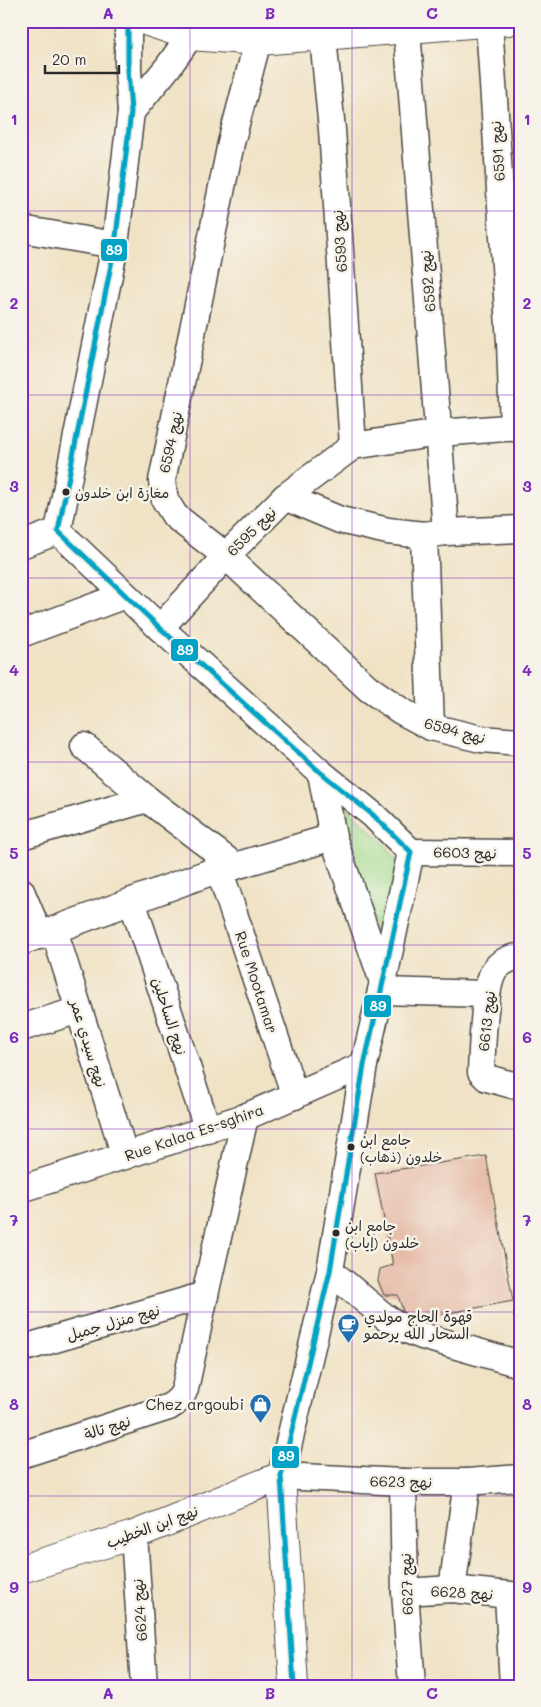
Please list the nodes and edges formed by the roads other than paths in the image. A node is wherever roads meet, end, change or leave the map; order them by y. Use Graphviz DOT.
graph roads {
  1 [pos="128,21"];
  2 [pos="145,21"];
  3 [pos="498,22"];
  4 [pos="407,30"];
  5 [pos="261,31"];
  6 [pos="190,36"];
  7 [pos="323,36"];
  8 [pos="131,112"];
  9 [pos="21,229"];
  10 [pos="115,245"];
  11 [pos="515,342"];
  12 [pos="516,428"];
  13 [pos="439,433"];
  14 [pos="353,446"];
  15 [pos="285,497"];
  16 [pos="520,530"];
  17 [pos="58,531"];
  18 [pos="435,533"];
  19 [pos="21,545"];
  20 [pos="226,556"];
  21 [pos="125,596"];
  22 [pos="160,628"];
  23 [pos="21,634"];
  24 [pos="431,727"];
  25 [pos="520,742"];
  26 [pos="84,746"];
  27 [pos="321,772"];
  28 [pos="147,799"];
  29 [pos="21,836"];
  30 [pos="333,837"];
  31 [pos="411,852"];
  32 [pos="520,853"];
  33 [pos="227,867"];
  34 [pos="21,890"];
  35 [pos="132,901"];
  36 [pos="39,936"];
  37 [pos="520,957"];
  38 [pos="382,987"];
  39 [pos="487,994"];
  40 [pos="79,1010"];
  41 [pos="21,1028"];
  42 [pos="364,1065"];
  43 [pos="520,1087"];
  44 [pos="295,1096"];
  45 [pos="245,1117"];
  46 [pos="208,1130"];
  47 [pos="125,1156"];
  48 [pos="21,1189"];
  49 [pos="330,1271"];
  50 [pos="204,1295"];
  51 [pos="21,1349"];
  52 [pos="520,1364"];
  53 [pos="21,1455"];
  54 [pos="281,1476"];
  55 [pos="520,1478"];
  56 [pos="403,1482"];
  57 [pos="467,1482"];
  58 [pos="134,1535"];
  59 [pos="21,1569"];
  60 [pos="452,1589"];
  61 [pos="405,1592"];
  62 [pos="514,1596"];
  63 [pos="147,1685"];
  64 [pos="294,1686"];
  65 [pos="412,1686"];
  66 [pos="513,1686"];
  1 -- 8 [label="street"];
  2 -- 6 [label="street"];
  3 -- 4 [label="street"];
  3 -- 11 [label="street, نهج 6591"];
  4 -- 7 [label="street"];
  4 -- 13 [label="street, نهج 6592"];
  5 -- 6 [label="street"];
  5 -- 7 [label="street"];
  5 -- 20 [label="street, نهج 6594"];
  6 -- 8 [label="street"];
  7 -- 14 [label="street, نهج 6593"];
  8 -- 10 [label="street"];
  9 -- 10 [label="street"];
  10 -- 17 [label="street"];
  11 -- 12 [label="street, نهج 6591"];
  12 -- 13 [label="street"];
  13 -- 14 [label="street"];
  13 -- 18 [label="street, نهج 6592"];
  14 -- 15 [label="street, نهج 6595"];
  15 -- 18 [label="street"];
  15 -- 20 [label="street, نهج 6595"];
  16 -- 18 [label="street"];
  17 -- 19 [label="street"];
  17 -- 21 [label="street"];
  18 -- 24 [label="street, نهج 6592"];
  20 -- 22 [label="street, نهج 6595"];
  20 -- 24 [label="street, نهج 6594"];
  21 -- 22 [label="street"];
  21 -- 23 [label="street"];
  22 -- 27 [label="street"];
  24 -- 25 [label="street, نهج 6594"];
  26 -- 28 [label="street"];
  27 -- 30 [label="street"];
  27 -- 31 [label="street"];
  28 -- 29 [label="street"];
  28 -- 33 [label="street"];
  30 -- 33 [label="street"];
  30 -- 38 [label="street"];
  31 -- 32 [label="street, نهج 6603"];
  31 -- 38 [label="street"];
  33 -- 35 [label="street"];
  33 -- 44 [label="street, Rue Mootamar"];
  34 -- 36 [label="street, نهج سيدي عمر"];
  35 -- 36 [label="street"];
  35 -- 46 [label="street, نهج الساحلين"];
  36 -- 40 [label="street, نهج سيدي عمر"];
  37 -- 39 [label="street, نهج 6613"];
  38 -- 39 [label="street"];
  38 -- 42 [label="street"];
  39 -- 43 [label="street, نهج 6613"];
  40 -- 41 [label="street"];
  40 -- 47 [label="street, نهج سيدي عمر"];
  42 -- 44 [label="street, Rue Kalaa Es-sghira"];
  42 -- 49 [label="street"];
  44 -- 45 [label="street, Rue Kalaa Es-sghira"];
  45 -- 46 [label="street, Rue Kalaa Es-sghira"];
  45 -- 50 [label="street"];
  46 -- 47 [label="street, Rue Kalaa Es-sghira"];
  47 -- 48 [label="street, Rue Kalaa Es-sghira"];
  49 -- 52 [label="street"];
  49 -- 54 [label="street"];
  50 -- 51 [label="street, نهج منزل جميل"];
  50 -- 53 [label="street, نهج تالة"];
  54 -- 56 [label="street, نهج 6623"];
  54 -- 58 [label="street, نهج ابن الخطيب"];
  54 -- 64 [label="street"];
  55 -- 57 [label="street, نهج 6623"];
  56 -- 57 [label="street, نهج 6623"];
  56 -- 61 [label="street, نهج 6627"];
  57 -- 60 [label="street"];
  58 -- 59 [label="street, نهج ابن الخطيب"];
  58 -- 63 [label="street, نهج 6624"];
  60 -- 61 [label="street, نهج 6628"];
  60 -- 62 [label="street, نهج 6628"];
  61 -- 65 [label="street, نهج 6627"];
  62 -- 66 [label="street"];
}
